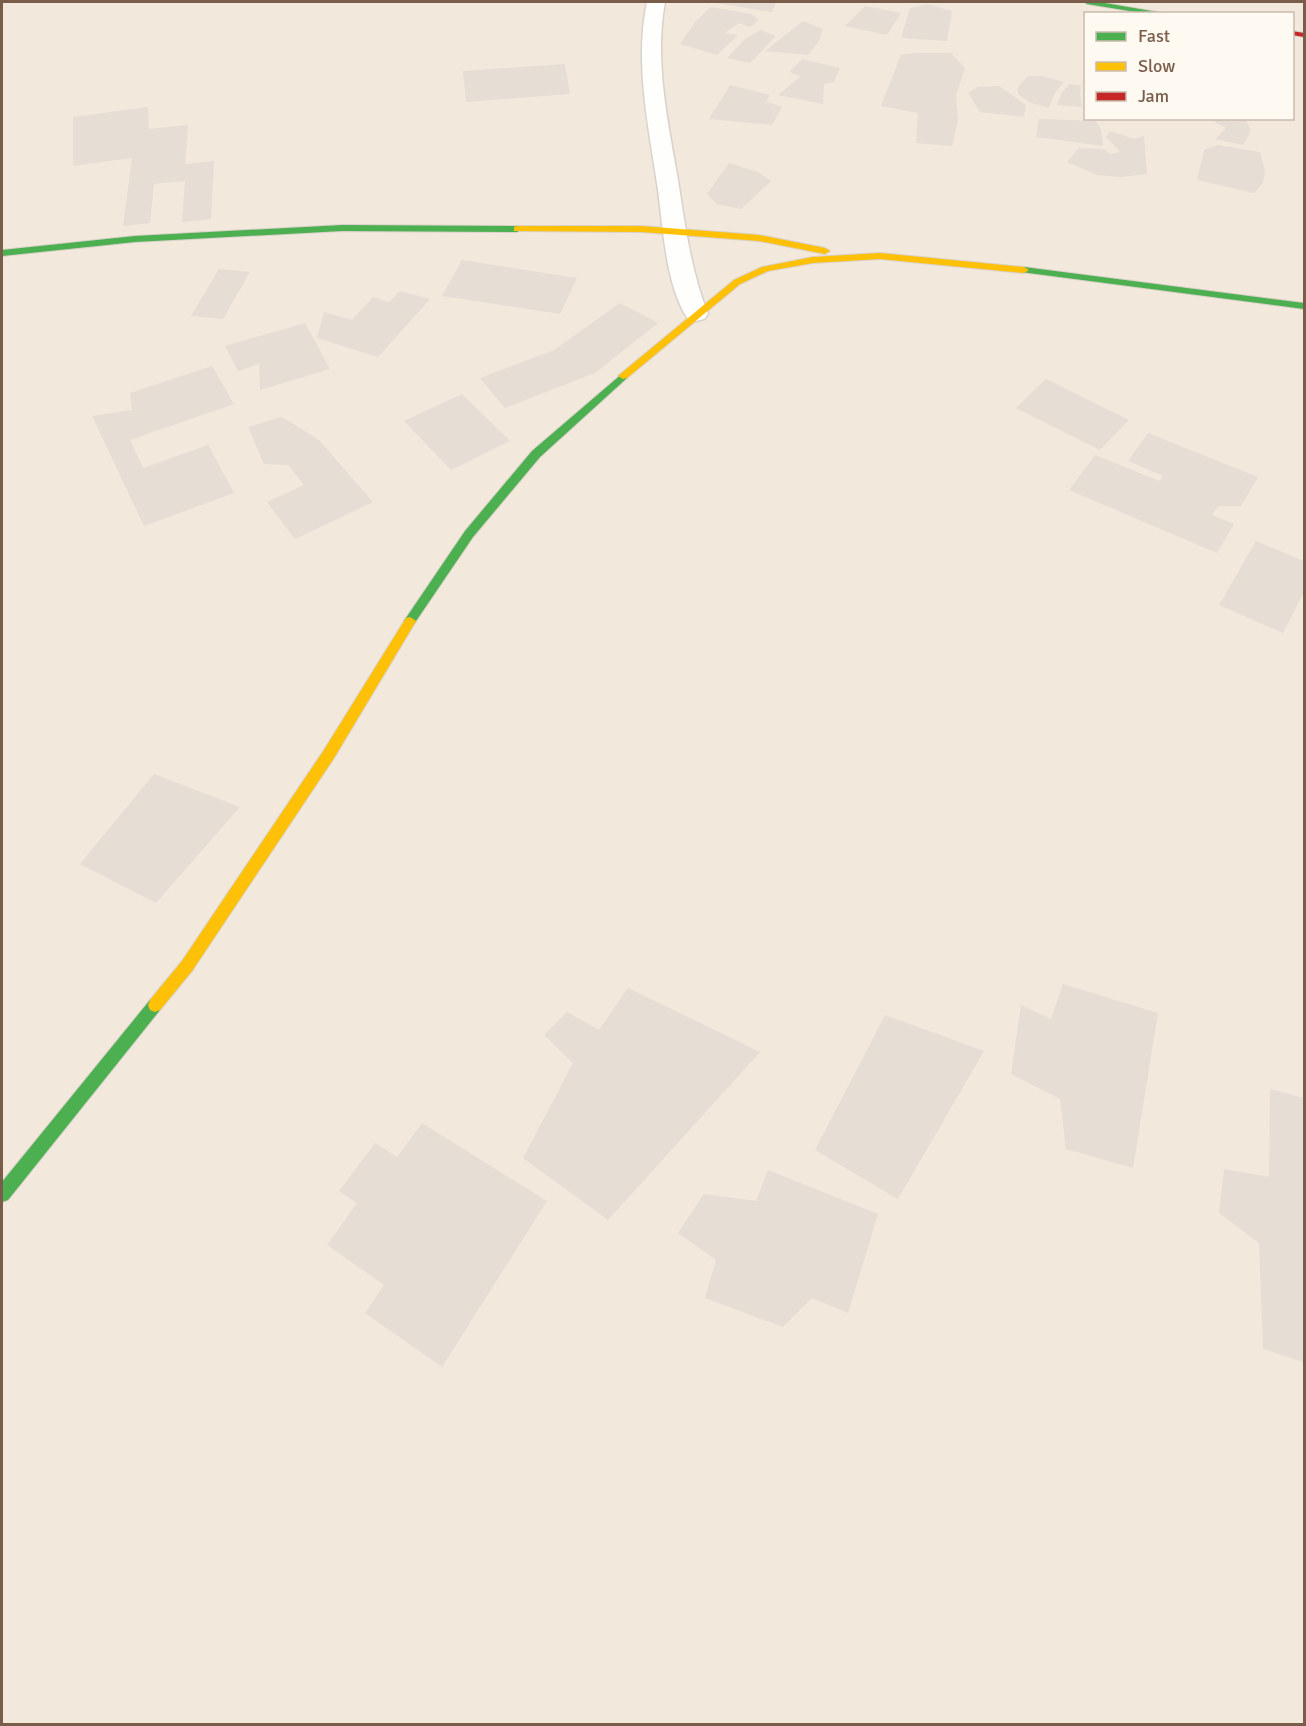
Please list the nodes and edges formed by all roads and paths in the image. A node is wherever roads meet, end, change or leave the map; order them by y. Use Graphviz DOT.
graph roads {
  1 [pos="656,2"];
  2 [pos="1086,2"];
  3 [pos="1153,12"];
  4 [pos="673,232"];
  5 [pos="2,252"];
  6 [pos="843,256"];
  7 [pos="1305,306"];
  8 [pos="696,314"];
  9 [pos="2,1194"];
  1 -- 4 [label="street"];
  2 -- 3 [label="street"];
  4 -- 5 [label="street"];
  4 -- 6 [label="street"];
  4 -- 8 [label="street"];
  6 -- 7 [label="street"];
  6 -- 8 [label="street"];
  8 -- 9 [label="street"];
}
